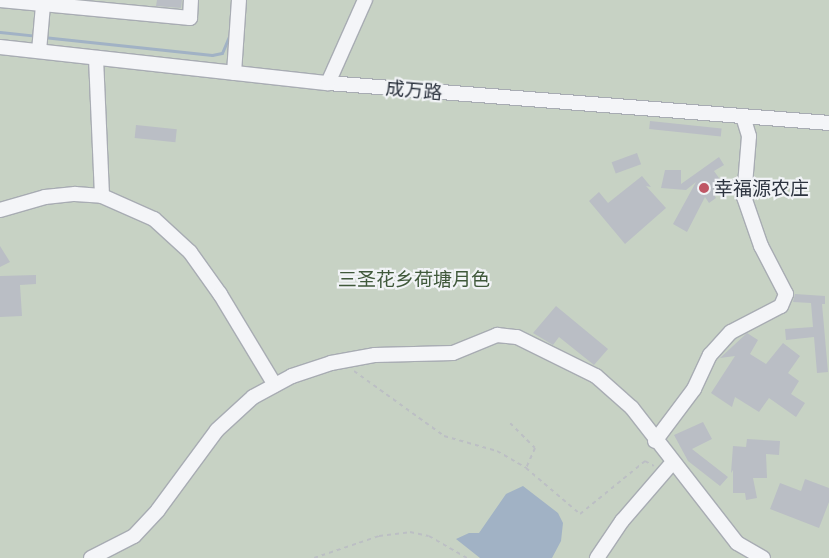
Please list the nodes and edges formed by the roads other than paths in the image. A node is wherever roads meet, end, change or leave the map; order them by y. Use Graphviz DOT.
graph roads {
  1 [pos="0,0"];
  2 [pos="191,0"];
  3 [pos="239,0"];
  4 [pos="365,0"];
  5 [pos="43,5"];
  6 [pos="0,47"];
  7 [pos="38,51"];
  8 [pos="96,58"];
  9 [pos="234,73"];
  10 [pos="328,83"];
  11 [pos="744,116"];
  12 [pos="829,123"];
  13 [pos="102,196"];
  14 [pos="0,210"];
  15 [pos="275,385"];
  16 [pos="655,441"];
  17 [pos="673,462"];
  18 [pos="91,558"];
  19 [pos="597,558"];
  20 [pos="763,558"];
  1 -- 5 [label="street"];
  2 -- 5 [label="street"];
  3 -- 9 [label="street"];
  4 -- 10 [label="street"];
  5 -- 7 [label="street"];
  6 -- 7 [label="street, 成万路"];
  7 -- 8 [label="street, 成万路"];
  8 -- 9 [label="street, 成万路"];
  8 -- 13 [label="street"];
  9 -- 10 [label="street, 成万路"];
  10 -- 11 [label="street, 成万路"];
  11 -- 12 [label="street, 成万路"];
  11 -- 16 [label="street"];
  13 -- 14 [label="street"];
  13 -- 15 [label="street"];
  15 -- 16 [label="street"];
  15 -- 18 [label="street"];
  16 -- 17 [label="street"];
  17 -- 19 [label="street"];
  17 -- 20 [label="street"];
}
